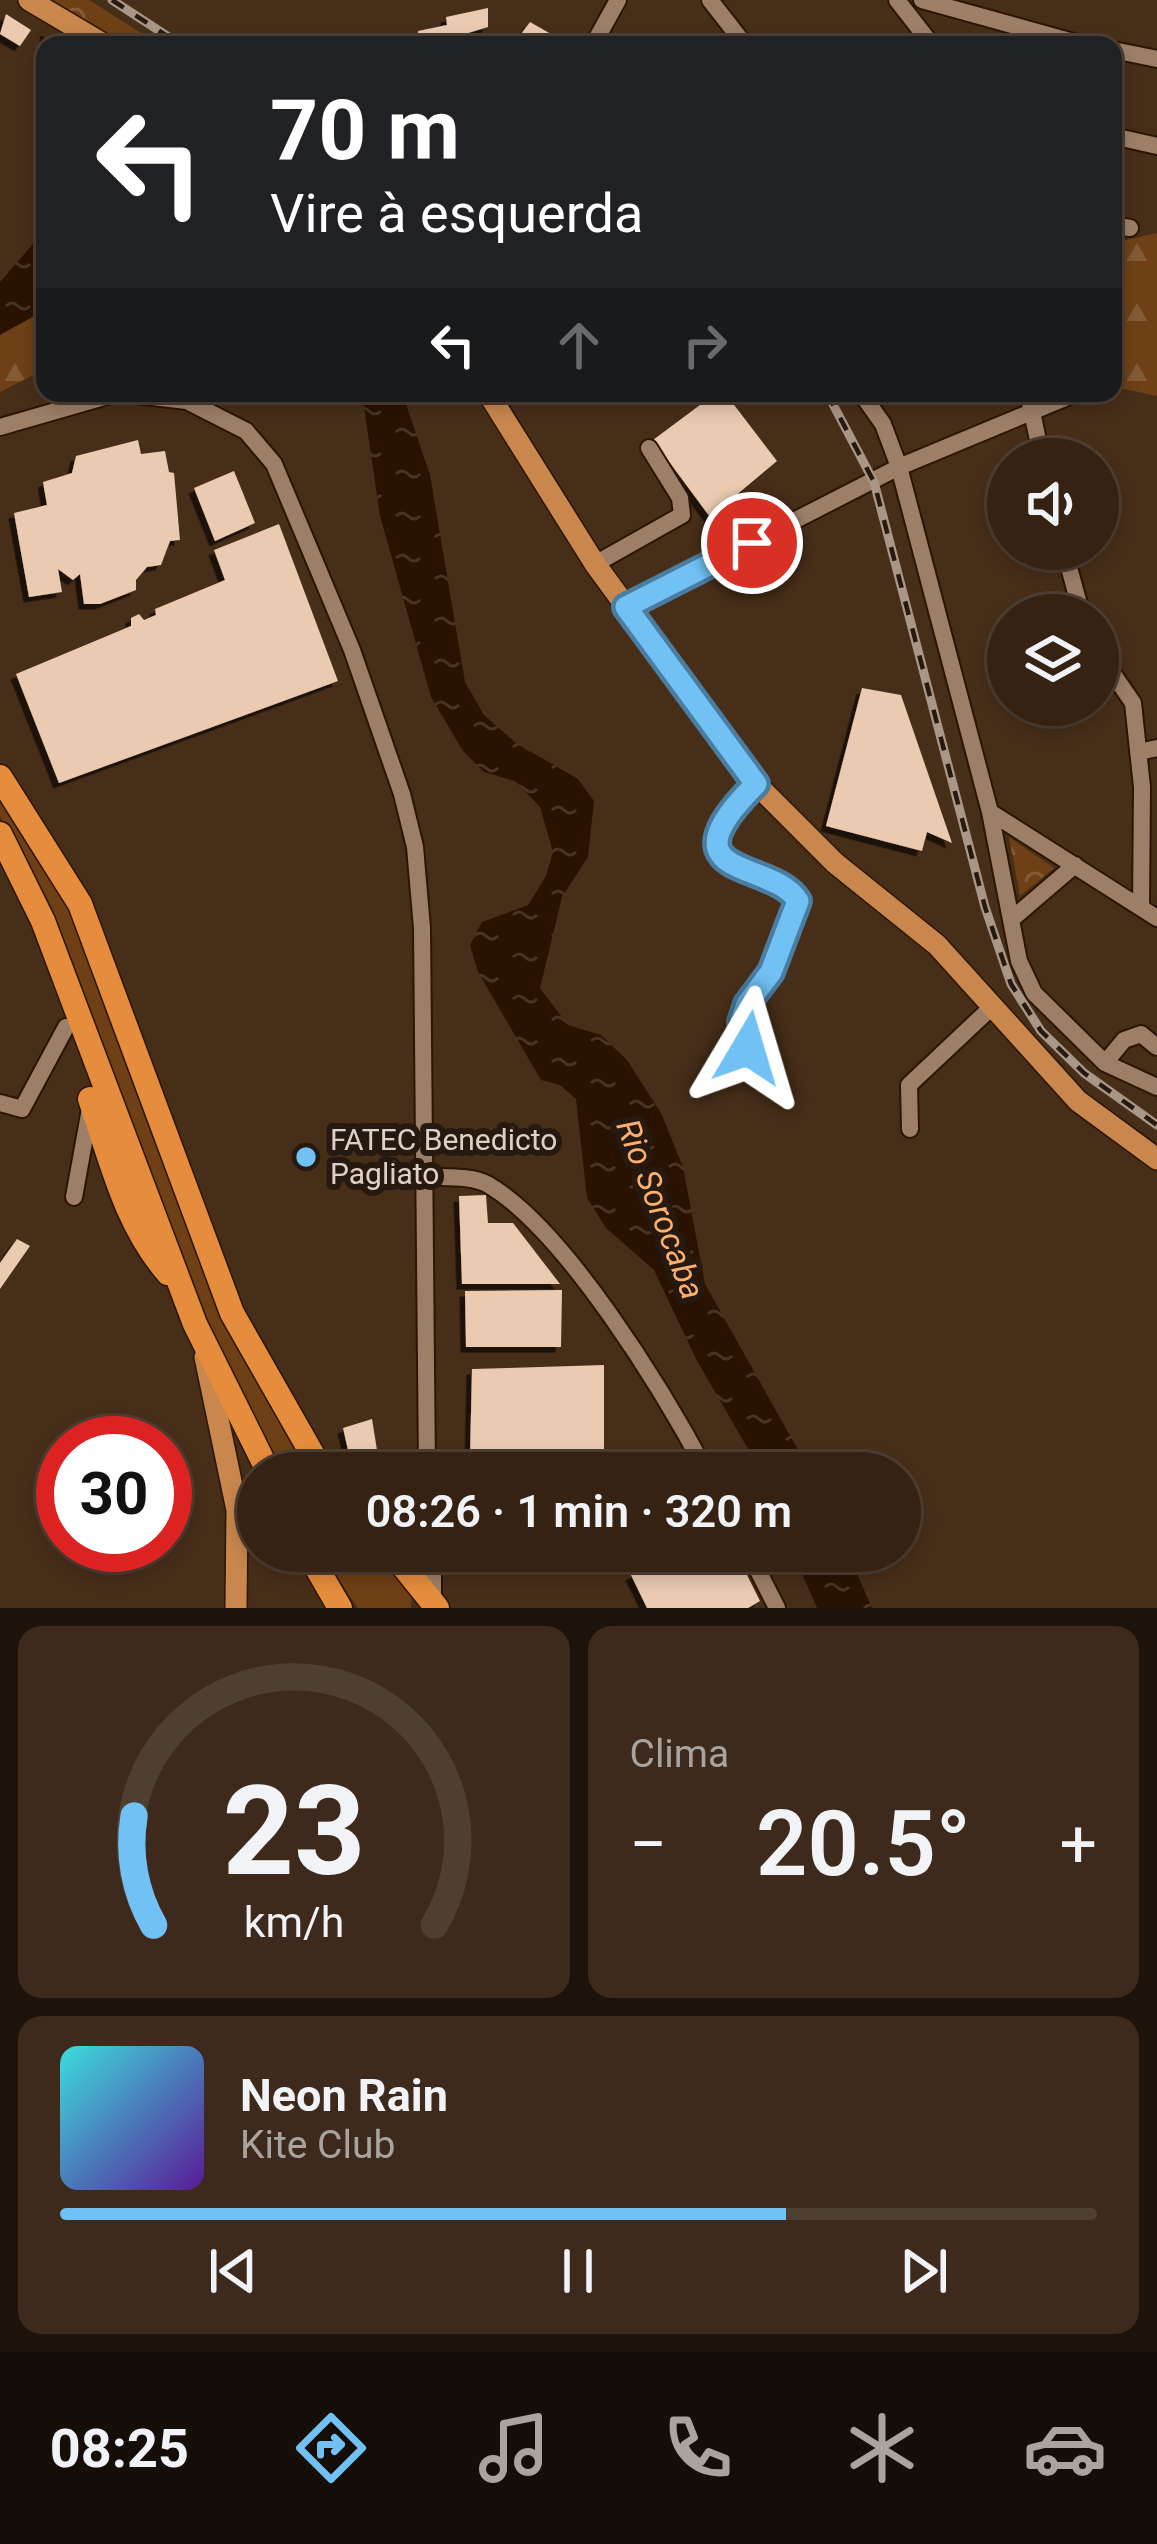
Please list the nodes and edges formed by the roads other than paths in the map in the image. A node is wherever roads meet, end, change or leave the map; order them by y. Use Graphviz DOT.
graph roads {
  1 [pos="29,0"];
  2 [pos="618,0"];
  3 [pos="710,0"];
  4 [pos="897,0"];
  5 [pos="922,0"];
  6 [pos="90,36"];
  7 [pos="598,36"];
  8 [pos="738,36"];
  9 [pos="925,36"];
  10 [pos="1052,36"];
  11 [pos="1122,52"];
  12 [pos="1157,59"];
  13 [pos="1122,138"];
  14 [pos="1157,146"];
  15 [pos="87,402"];
  16 [pos="189,402"];
  17 [pos="494,402"];
  18 [pos="868,402"];
  19 [pos="1030,402"];
  20 [pos="0,427"];
  21 [pos="1038,438"];
  22 [pos="649,448"];
  23 [pos="899,467"];
  24 [pos="595,564"];
  25 [pos="626,607"];
  26 [pos="1119,683"];
  27 [pos="1148,750"];
  28 [pos="0,777"];
  29 [pos="756,784"];
  30 [pos="990,812"];
  31 [pos="7,848"];
  32 [pos="1075,865"];
  33 [pos="1149,913"];
  34 [pos="1012,919"];
  35 [pos="994,1005"];
  36 [pos="65,1027"];
  37 [pos="1157,1047"];
  38 [pos="1105,1063"];
  39 [pos="1153,1081"];
  40 [pos="776,1085"];
  41 [pos="91,1102"];
  42 [pos="0,1103"];
  43 [pos="910,1129"];
  44 [pos="1157,1160"];
  45 [pos="422,1176"];
  46 [pos="74,1196"];
  47 [pos="180,1286"];
  48 [pos="200,1333"];
  49 [pos="259,1452"];
  50 [pos="311,1452"];
  51 [pos="424,1452"];
  52 [pos="695,1452"];
  53 [pos="319,1572"];
  54 [pos="408,1572"];
  55 [pos="433,1572"];
  56 [pos="759,1572"];
  57 [pos="432,1605"];
  58 [pos="236,1608"];
  59 [pos="340,1608"];
  60 [pos="777,1608"];
  1 -- 6 [label="main road"];
  2 -- 7 [label="street"];
  3 -- 8 [label="street"];
  4 -- 9 [label="street"];
  5 -- 10 [label="street"];
  11 -- 12 [label="street"];
  13 -- 14 [label="street"];
  15 -- 20 [label="street"];
  16 -- 45 [label="street"];
  17 -- 24 [label="main road"];
  18 -- 23 [label="street"];
  19 -- 21 [label="street"];
  19 -- 23 [label="street"];
  22 -- 24 [label="street"];
  23 -- 25 [label="street"];
  23 -- 30 [label="street"];
  24 -- 25 [label="main road"];
  25 -- 29 [label="main road"];
  26 -- 27 [label="street"];
  27 -- 33 [label="street"];
  28 -- 50 [label="highway"];
  29 -- 35 [label="main road"];
  29 -- 40 [label="street"];
  30 -- 32 [label="street"];
  30 -- 34 [label="street"];
  31 -- 36 [label="highway"];
  31 -- 47 [label="highway"];
  32 -- 33 [label="street"];
  32 -- 34 [label="street"];
  34 -- 38 [label="street"];
  35 -- 43 [label="street"];
  35 -- 44 [label="main road"];
  36 -- 41 [label="highway"];
  36 -- 42 [label="street"];
  37 -- 38 [label="street"];
  38 -- 39 [label="street"];
  41 -- 46 [label="street"];
  41 -- 47 [label="highway"];
  45 -- 51 [label="street"];
  45 -- 52 [label="street"];
  47 -- 48 [label="highway"];
  48 -- 49 [label="highway"];
  48 -- 58 [label="main road"];
  53 -- 59 [label="highway"];
  54 -- 57 [label="highway"];
  55 -- 57 [label="street"];
  56 -- 60 [label="street"];
}
